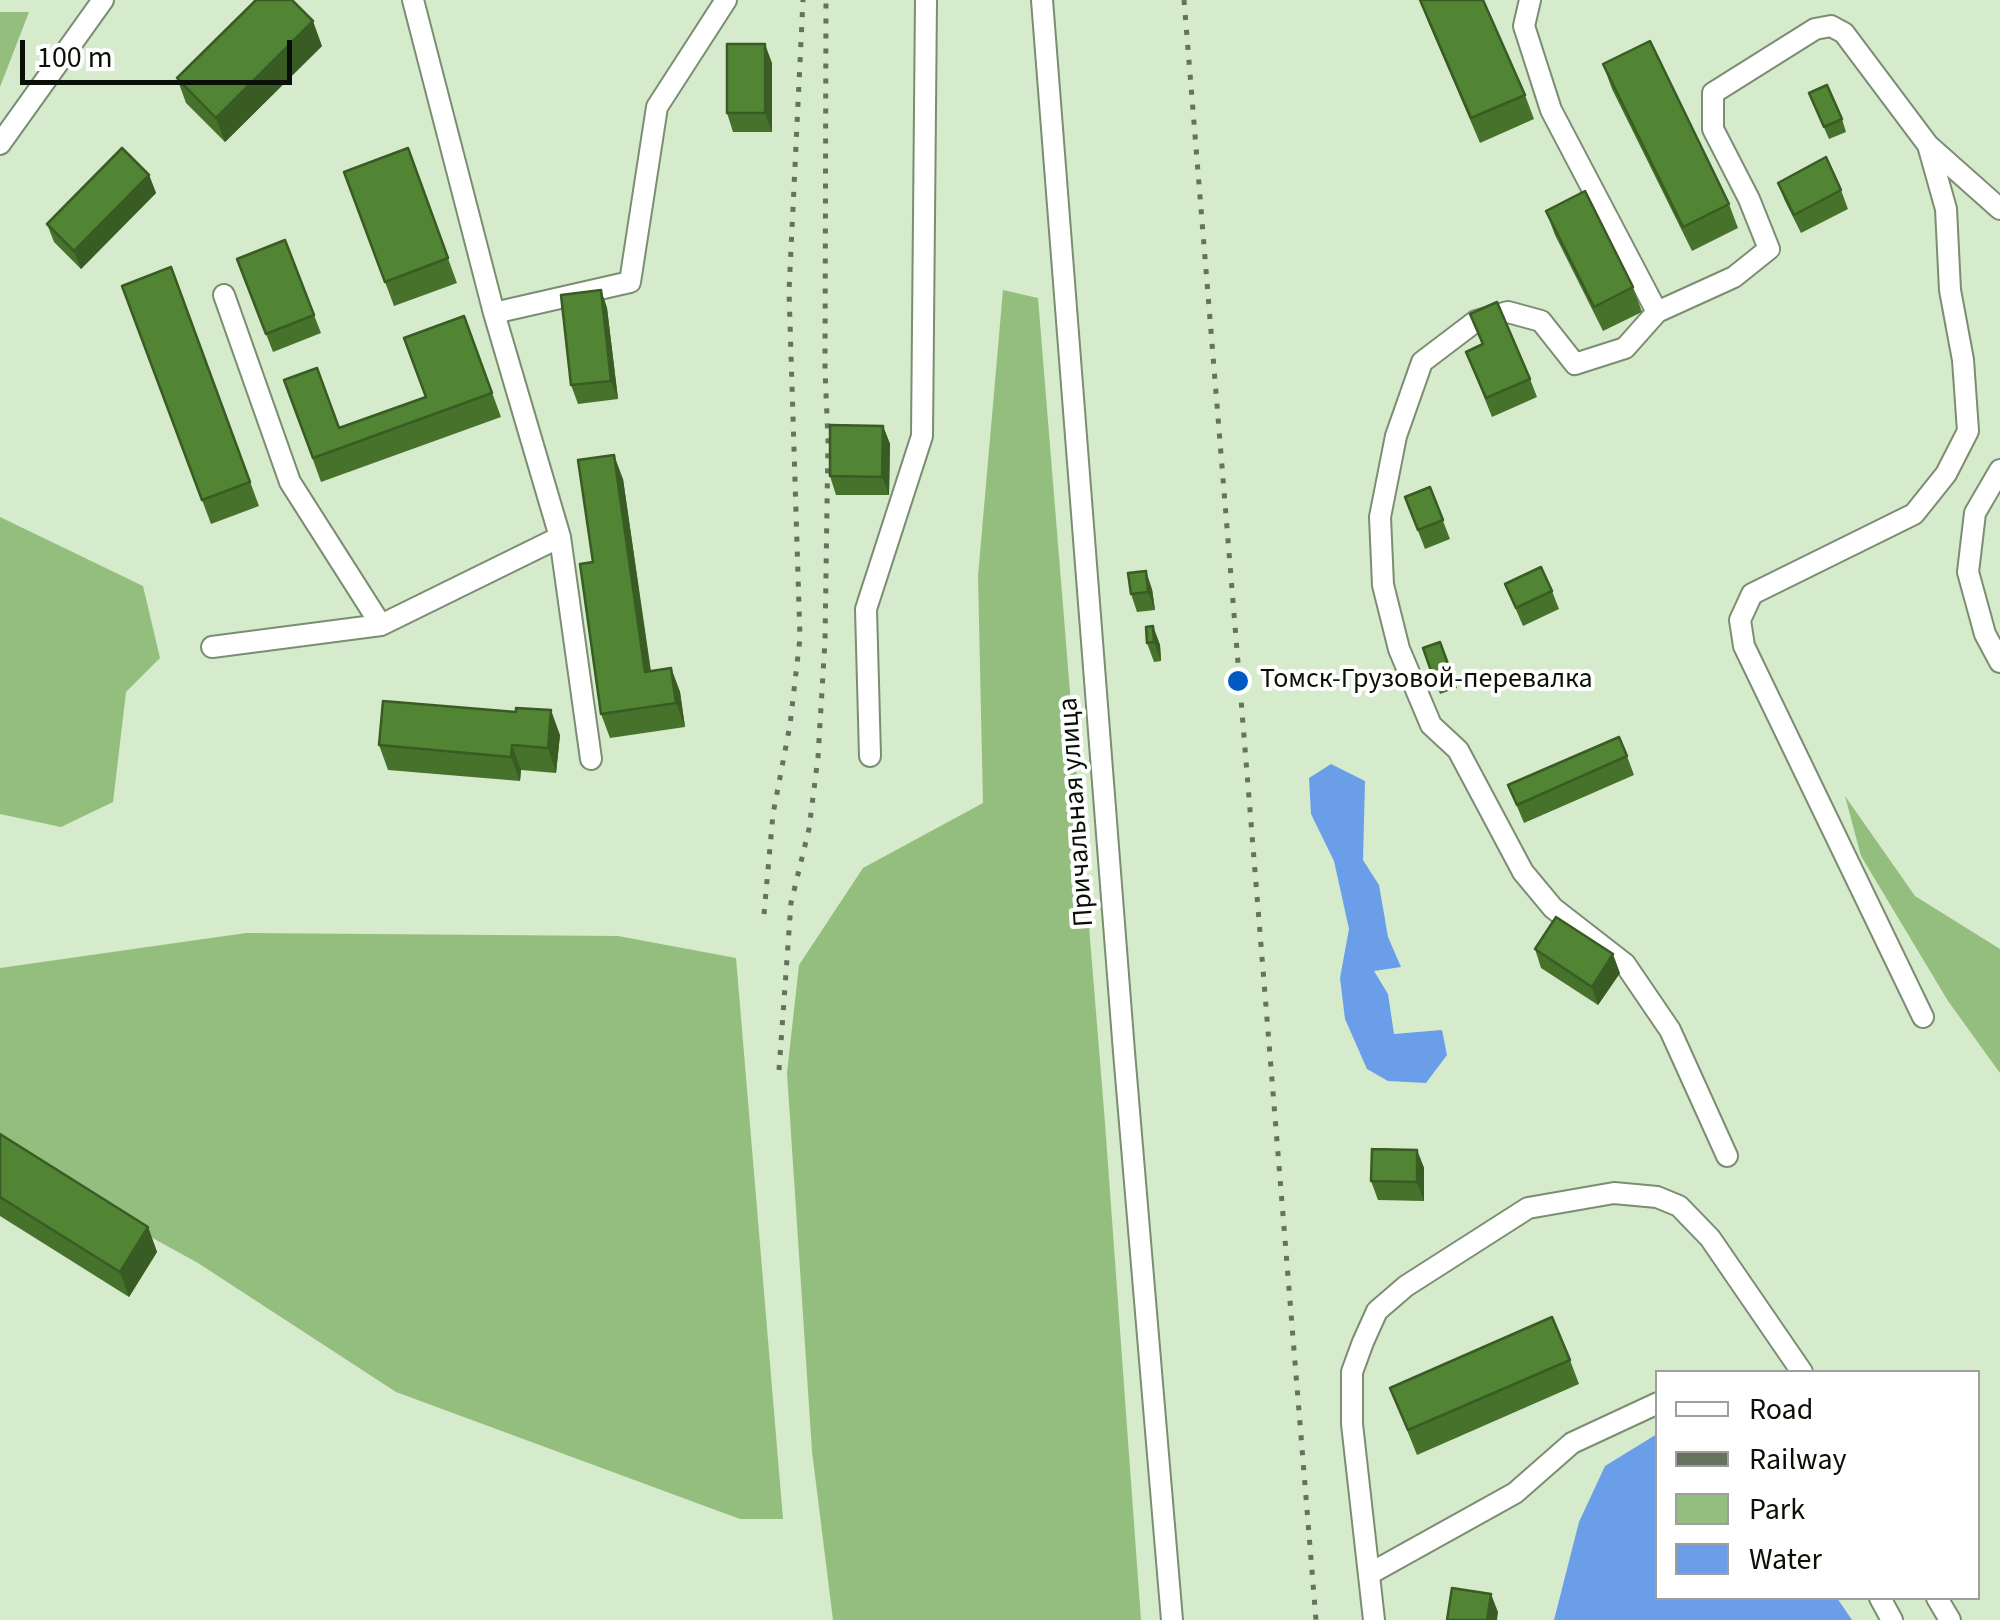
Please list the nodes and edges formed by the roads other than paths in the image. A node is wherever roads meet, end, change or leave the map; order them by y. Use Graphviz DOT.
graph roads {
  1 [pos="103,0"];
  2 [pos="413,0"];
  3 [pos="726,0"];
  4 [pos="926,0"];
  5 [pos="1042,0"];
  6 [pos="1530,0"];
  7 [pos="0,144"];
  8 [pos="1928,145"];
  9 [pos="2000,209"];
  10 [pos="224,295"];
  11 [pos="1657,312"];
  12 [pos="494,313"];
  13 [pos="2000,470"];
  14 [pos="560,537"];
  15 [pos="381,624"];
  16 [pos="212,648"];
  17 [pos="2000,662"];
  18 [pos="870,756"];
  19 [pos="591,759"];
  20 [pos="1922,1017"];
  21 [pos="1727,1156"];
  22 [pos="1801,1370"];
  23 [pos="1655,1404"];
  24 [pos="1371,1574"];
  25 [pos="1172,1620"];
  26 [pos="1374,1620"];
  1 -- 7 [label="street"];
  2 -- 12 [label="street"];
  3 -- 12 [label="street"];
  4 -- 18 [label="street"];
  5 -- 25 [label="street, Причальная улица"];
  6 -- 11 [label="street"];
  8 -- 9 [label="street"];
  8 -- 11 [label="street"];
  8 -- 20 [label="street"];
  10 -- 15 [label="street"];
  11 -- 21 [label="street"];
  12 -- 14 [label="street"];
  13 -- 17 [label="street"];
  14 -- 15 [label="street"];
  14 -- 19 [label="street"];
  15 -- 16 [label="street"];
  22 -- 24 [label="street"];
  23 -- 24 [label="street"];
  24 -- 26 [label="street"];
}
